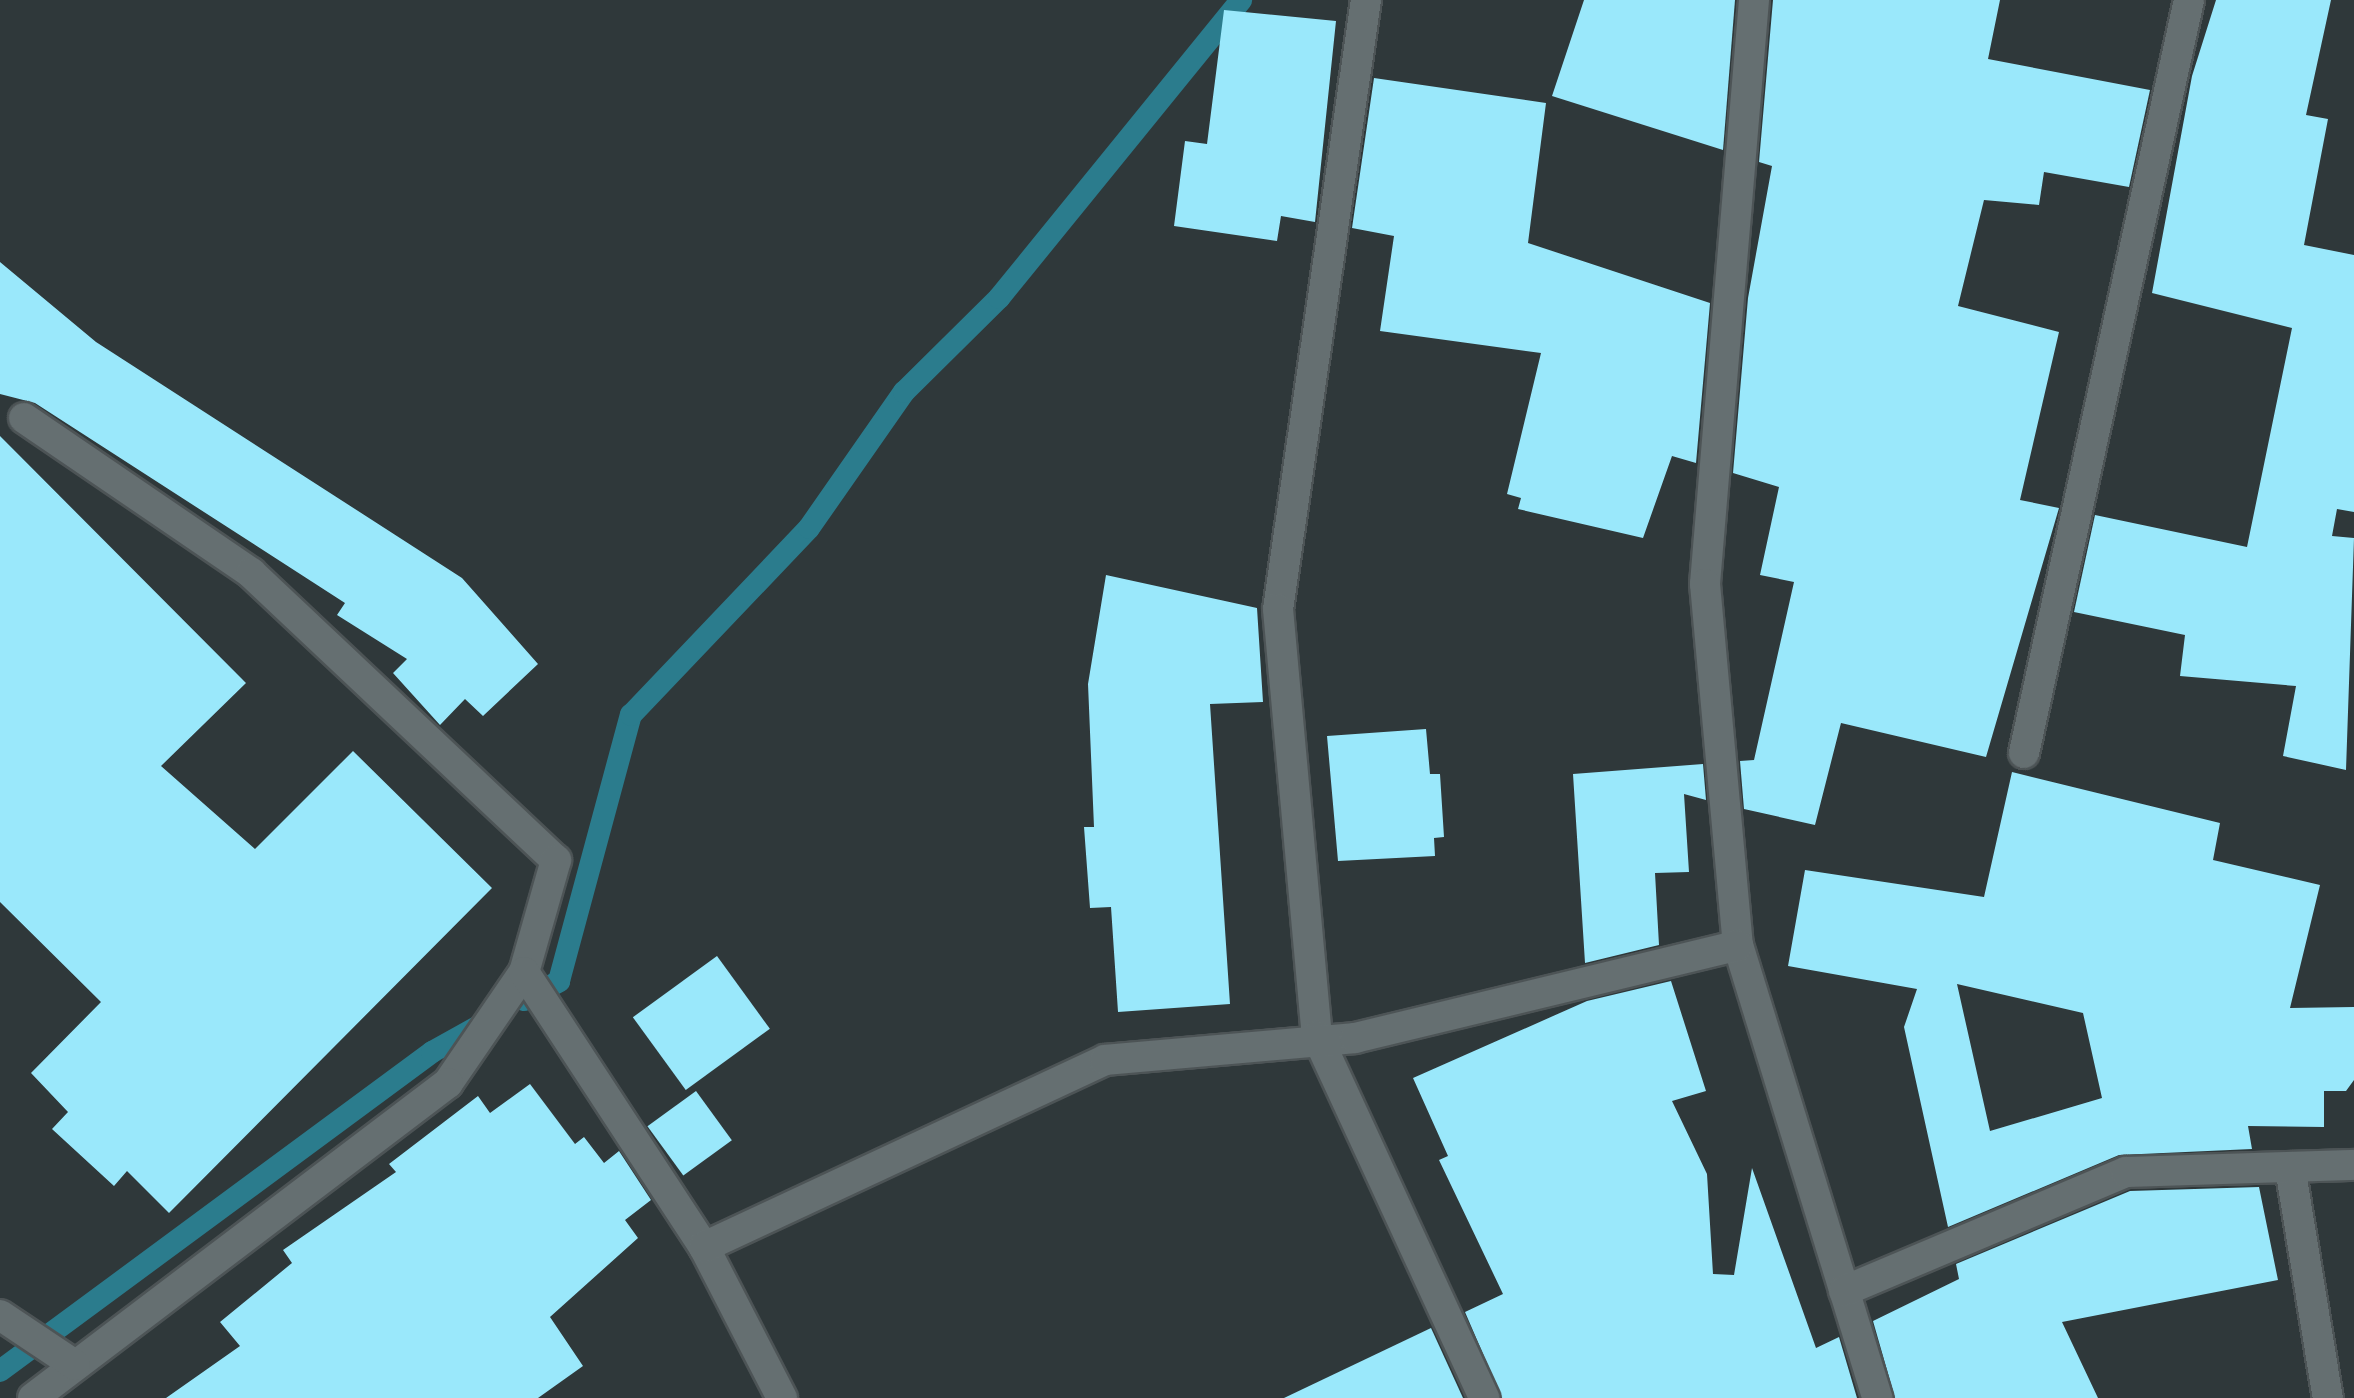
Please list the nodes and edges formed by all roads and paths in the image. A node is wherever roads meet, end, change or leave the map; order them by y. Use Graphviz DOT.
graph roads {
  1 [pos="1366,0"];
  2 [pos="1754,0"];
  3 [pos="2189,0"];
  4 [pos="24,418"];
  5 [pos="2024,753"];
  6 [pos="1738,945"];
  7 [pos="524,972"];
  8 [pos="1317,1036"];
  9 [pos="2354,1165"];
  10 [pos="2290,1167"];
  11 [pos="704,1246"];
  12 [pos="1844,1291"];
  13 [pos="0,1315"];
  14 [pos="75,1365"];
  15 [pos="773,1394"];
  16 [pos="33,1398"];
  17 [pos="1484,1398"];
  18 [pos="1877,1398"];
  19 [pos="2328,1398"];
  1 -- 8 [label="street"];
  2 -- 6 [label="street"];
  3 -- 5 [label="street"];
  4 -- 7 [label="street"];
  6 -- 8 [label="street"];
  6 -- 12 [label="street"];
  7 -- 11 [label="street"];
  7 -- 14 [label="street"];
  8 -- 11 [label="street"];
  8 -- 17 [label="street"];
  9 -- 10 [label="street"];
  10 -- 12 [label="street"];
  10 -- 19 [label="street"];
  11 -- 15 [label="street"];
  12 -- 18 [label="street"];
  13 -- 14 [label="street"];
  14 -- 16 [label="street"];
}
